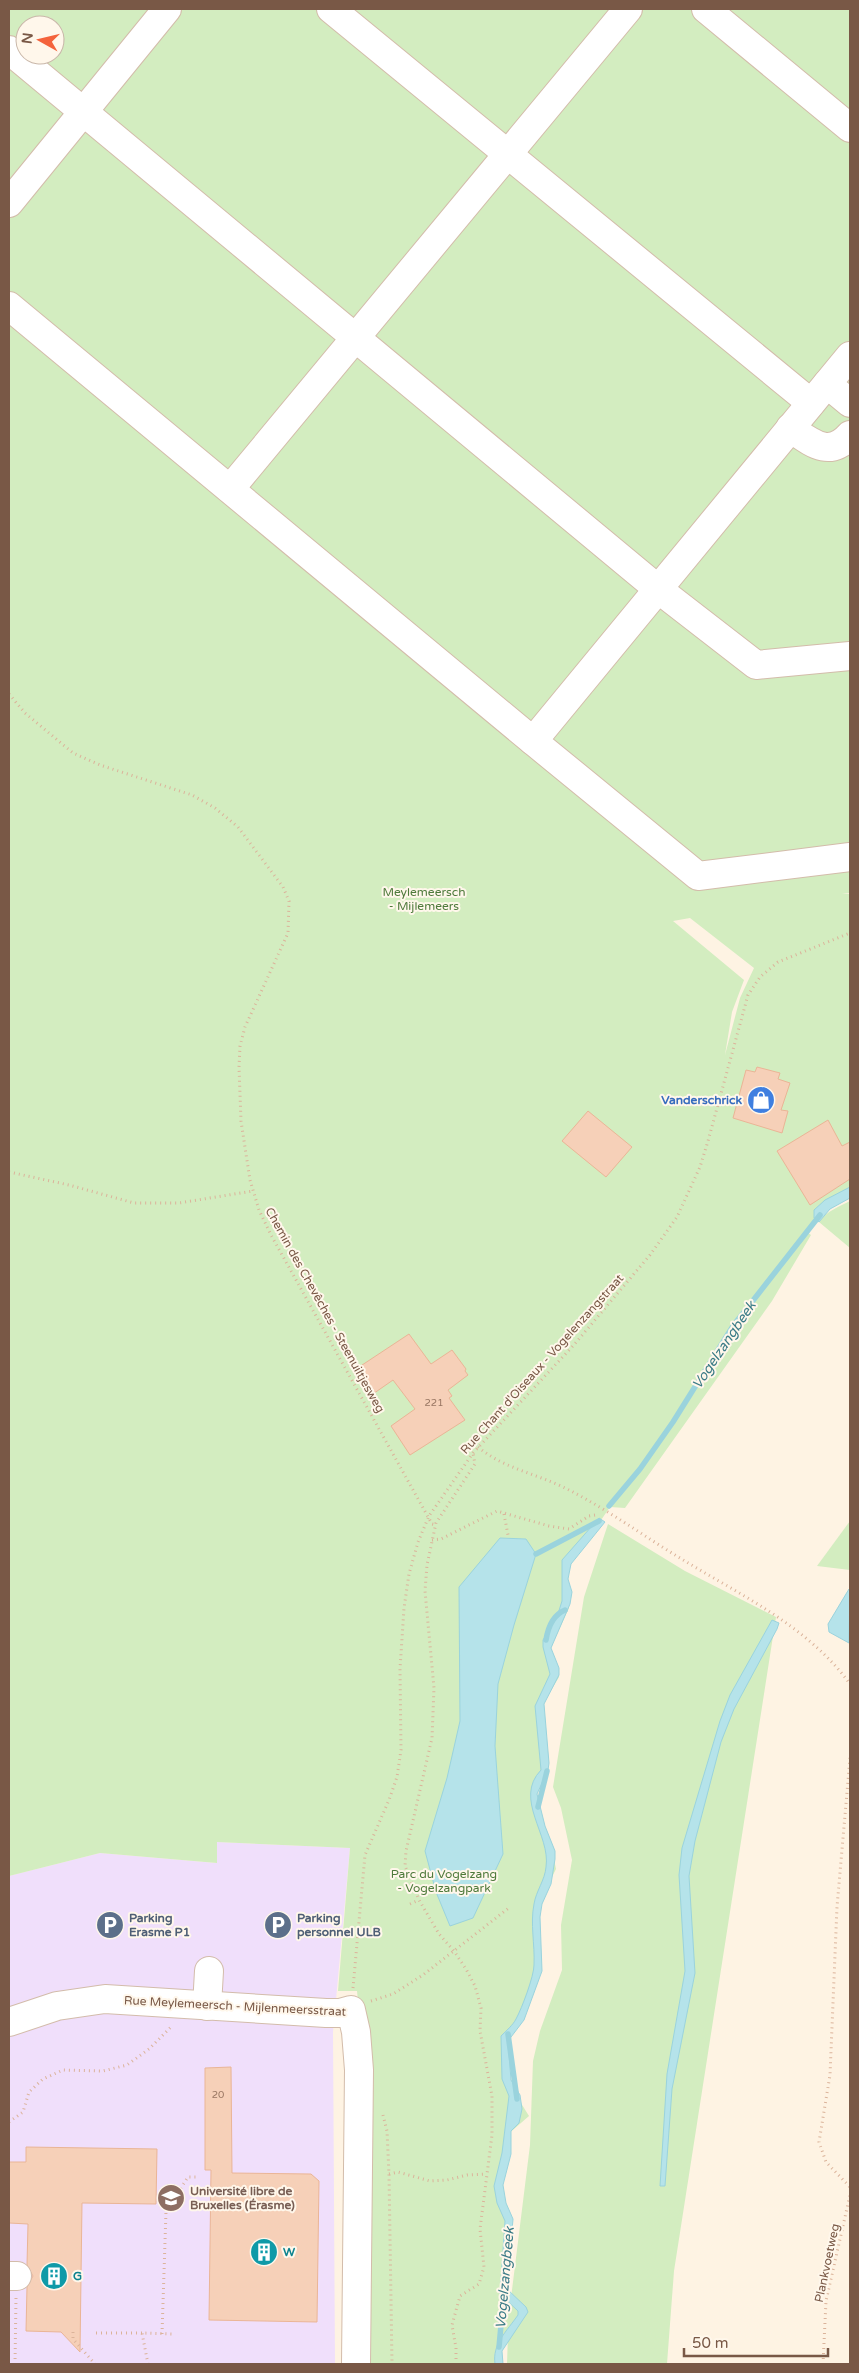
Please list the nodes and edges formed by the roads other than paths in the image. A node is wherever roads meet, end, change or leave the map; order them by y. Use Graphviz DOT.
graph roads {
  1 [pos="167,9"];
  2 [pos="332,9"];
  3 [pos="628,9"];
  4 [pos="706,9"];
  5 [pos="9,50"];
  6 [pos="83,112"];
  7 [pos="850,128"];
  8 [pos="508,154"];
  9 [pos="9,204"];
  10 [pos="9,306"];
  11 [pos="355,337"];
  12 [pos="850,356"];
  13 [pos="819,394"];
  14 [pos="850,403"];
  15 [pos="790,428"];
  16 [pos="850,436"];
  17 [pos="230,489"];
  18 [pos="658,589"];
  19 [pos="850,656"];
  20 [pos="533,740"];
  21 [pos="850,857"];
  22 [pos="214,1972"];
  23 [pos="212,2006"];
  24 [pos="9,2022"];
  25 [pos="356,2364"];
  1 -- 6 [label="street"];
  2 -- 8 [label="street"];
  3 -- 8 [label="street"];
  4 -- 7 [label="street"];
  5 -- 6 [label="street"];
  6 -- 9 [label="street"];
  6 -- 11 [label="street"];
  8 -- 11 [label="street"];
  8 -- 13 [label="street"];
  10 -- 17 [label="street"];
  11 -- 17 [label="street"];
  11 -- 18 [label="street"];
  12 -- 13 [label="street"];
  13 -- 14 [label="street"];
  13 -- 15 [label="street"];
  15 -- 16 [label="street"];
  15 -- 18 [label="street"];
  17 -- 20 [label="street"];
  18 -- 19 [label="street"];
  18 -- 20 [label="street"];
  20 -- 21 [label="street"];
  22 -- 23 [label="street"];
  23 -- 24 [label="street, Rue Meylemeersch - Mijlenmeersstraat"];
  23 -- 25 [label="street, Rue Meylemeersch - Mijlenmeersstraat"];
}
